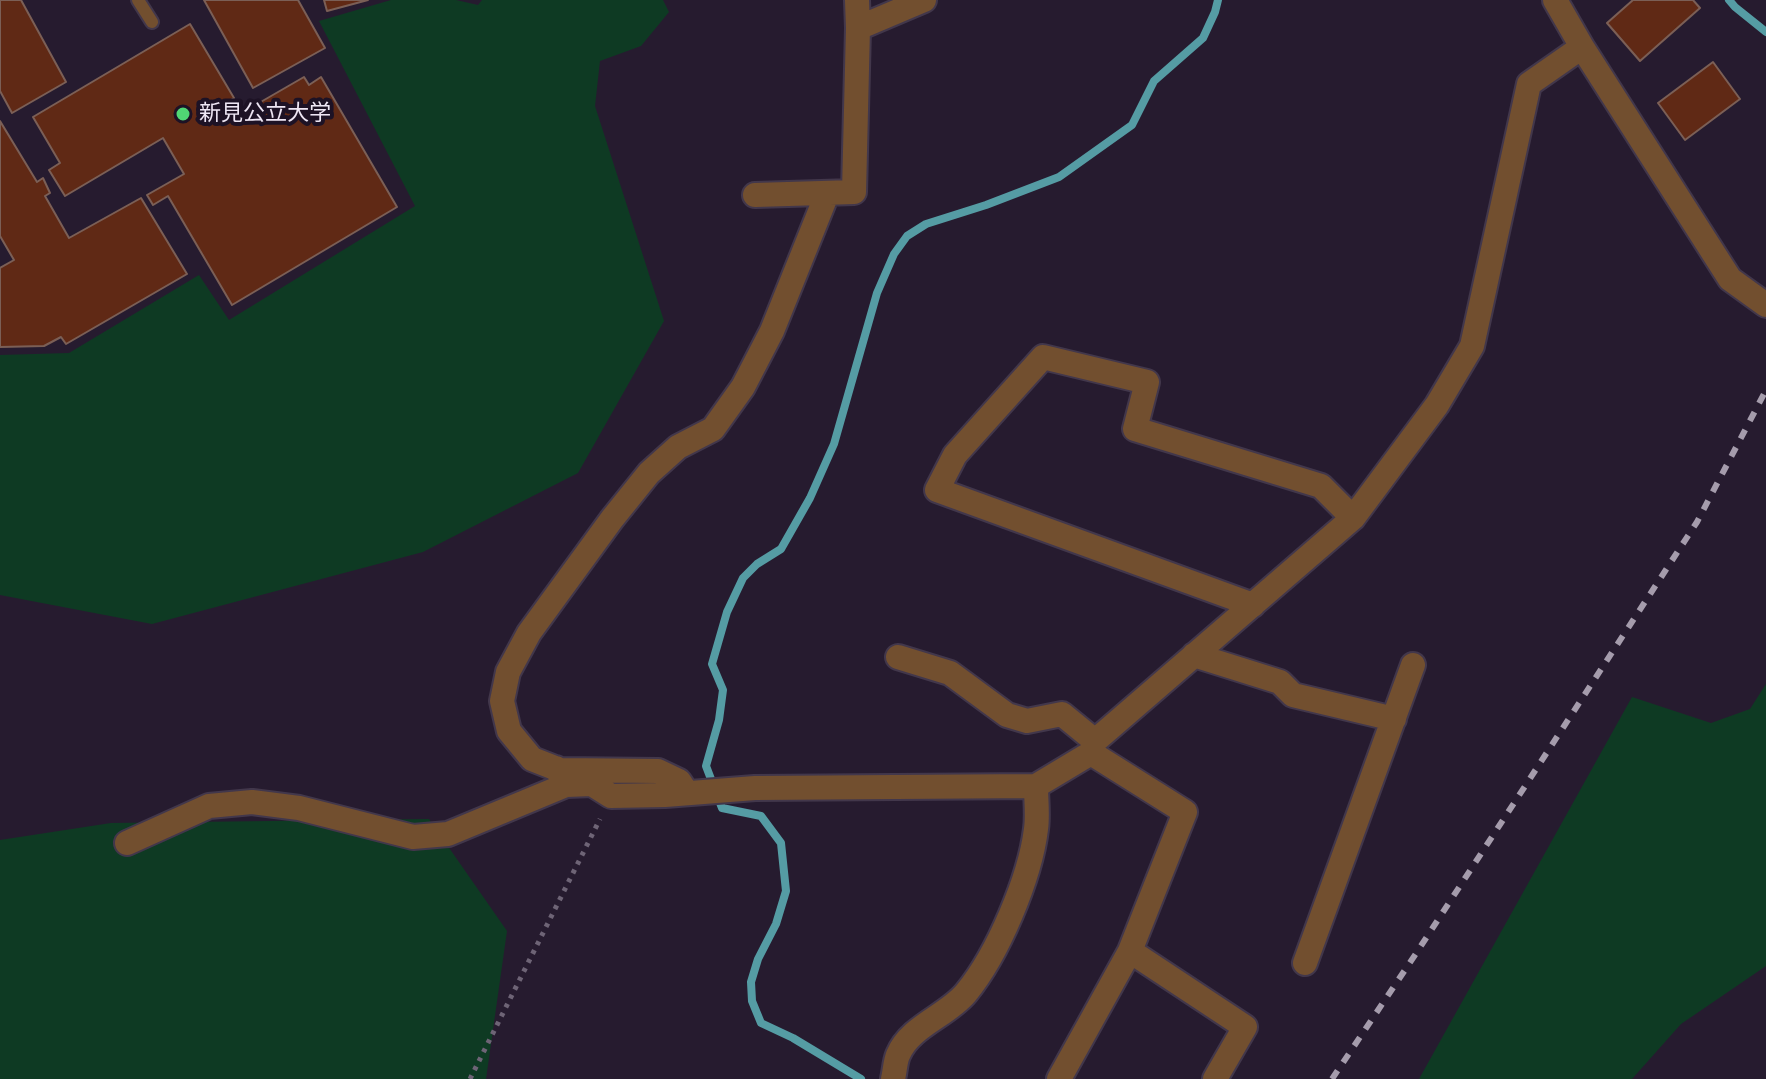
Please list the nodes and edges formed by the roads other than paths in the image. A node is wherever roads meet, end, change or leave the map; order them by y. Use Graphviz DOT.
graph roads {
  1 [pos="138,0"];
  2 [pos="857,0"];
  3 [pos="924,0"];
  4 [pos="1555,0"];
  5 [pos="152,22"];
  6 [pos="858,28"];
  7 [pos="1582,47"];
  8 [pos="827,194"];
  9 [pos="755,195"];
  10 [pos="1766,305"];
  11 [pos="1353,518"];
  12 [pos="1253,605"];
  13 [pos="1194,655"];
  14 [pos="898,657"];
  15 [pos="1413,665"];
  16 [pos="1394,719"];
  17 [pos="1093,747"];
  18 [pos="561,776"];
  19 [pos="1036,786"];
  20 [pos="687,793"];
  21 [pos="127,843"];
  22 [pos="1130,951"];
  23 [pos="1305,963"];
  24 [pos="893,1079"];
  25 [pos="1059,1079"];
  26 [pos="1215,1079"];
  1 -- 5 [label="lane"];
  2 -- 6 [label="street"];
  3 -- 6 [label="street"];
  4 -- 7 [label="street"];
  6 -- 8 [label="street"];
  7 -- 10 [label="street"];
  7 -- 11 [label="street"];
  8 -- 9 [label="street"];
  8 -- 18 [label="street"];
  11 -- 12 [label="street"];
  11 -- 12 [label="street"];
  12 -- 13 [label="street"];
  13 -- 16 [label="street"];
  13 -- 17 [label="street"];
  14 -- 17 [label="street"];
  15 -- 16 [label="street"];
  16 -- 23 [label="street"];
  17 -- 19 [label="street"];
  17 -- 22 [label="street"];
  18 -- 20 [label="street"];
  18 -- 20 [label="street"];
  18 -- 21 [label="street"];
  19 -- 20 [label="street"];
  19 -- 24 [label="street"];
  22 -- 25 [label="street"];
  22 -- 26 [label="street"];
}
